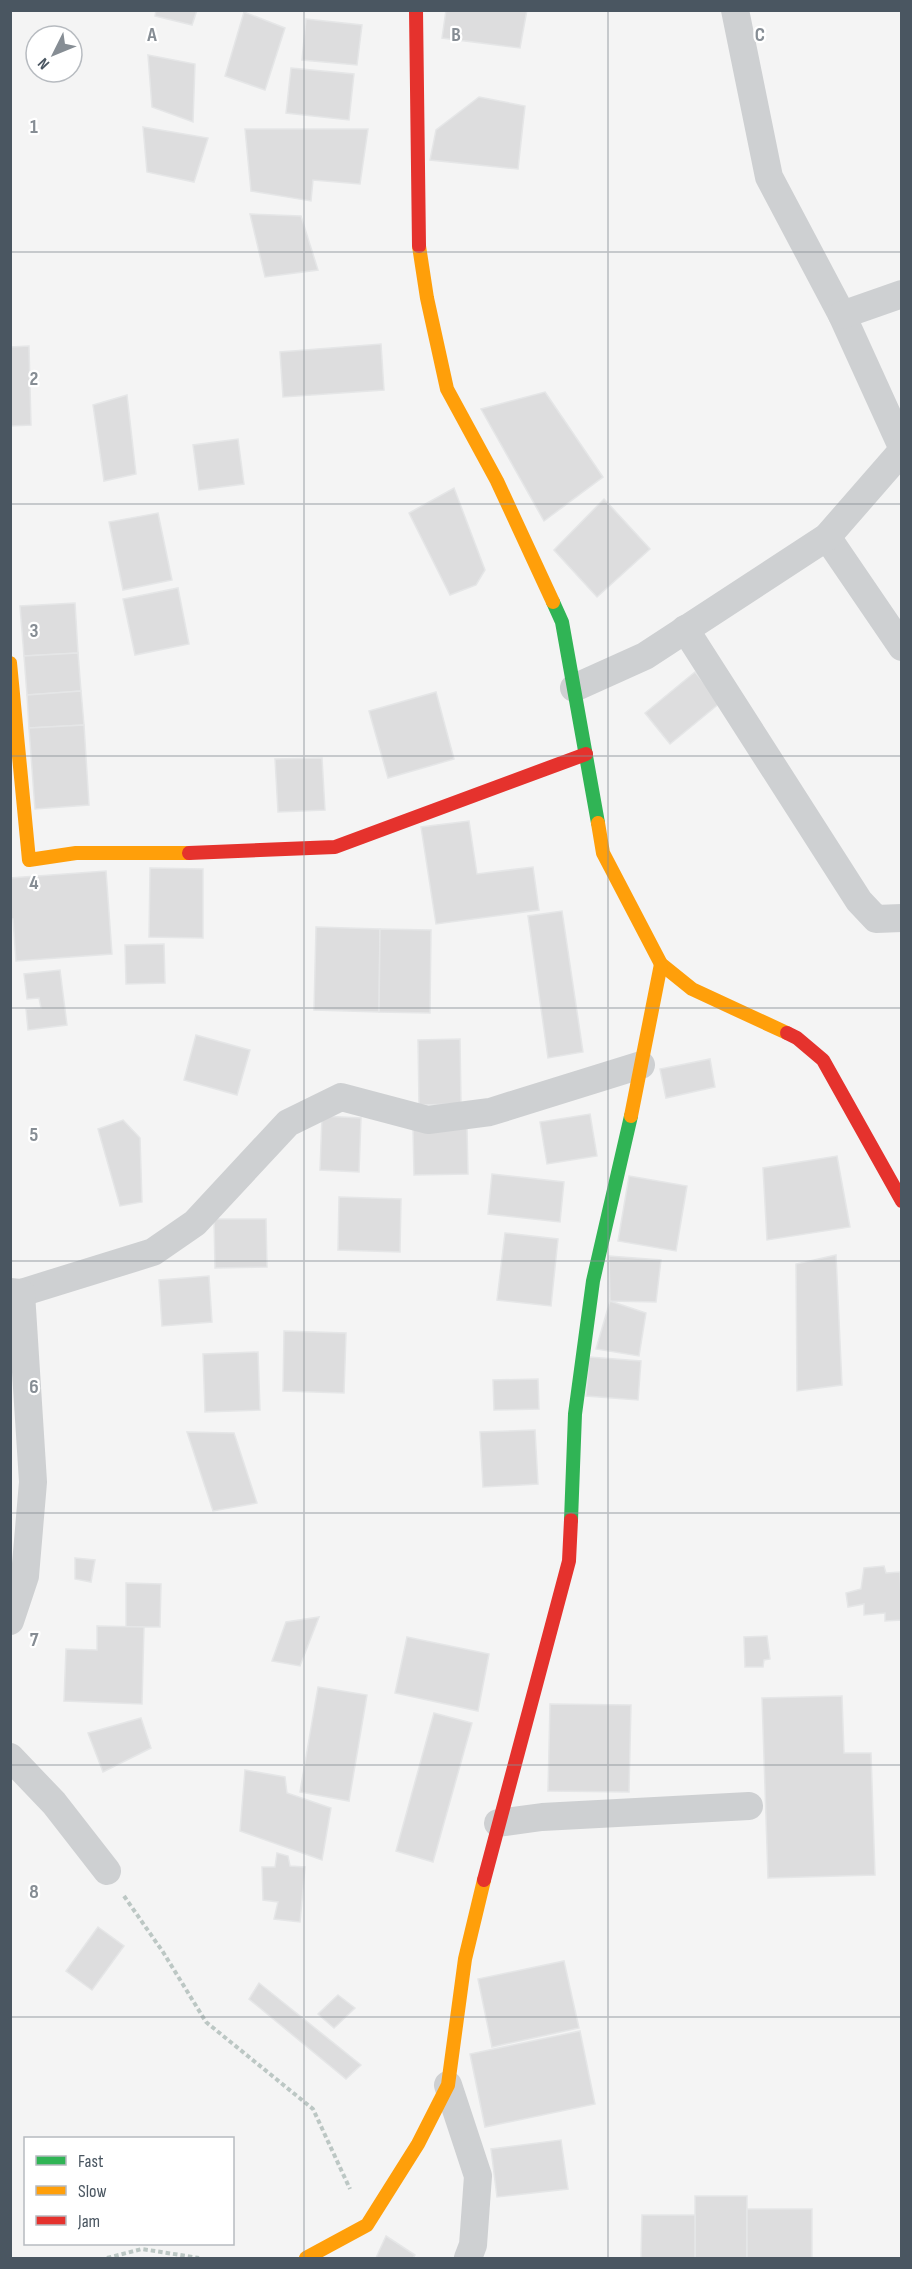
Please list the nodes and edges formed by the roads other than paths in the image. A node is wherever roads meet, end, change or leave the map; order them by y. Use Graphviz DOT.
graph roads {
  1 [pos="416,10"];
  2 [pos="735,10"];
  3 [pos="902,294"];
  4 [pos="842,315"];
  5 [pos="902,449"];
  6 [pos="827,537"];
  7 [pos="685,629"];
  8 [pos="902,647"];
  9 [pos="10,663"];
  10 [pos="574,688"];
  11 [pos="586,754"];
  12 [pos="902,918"];
  13 [pos="661,964"];
  14 [pos="642,1065"];
  15 [pos="902,1201"];
  16 [pos="16,1293"];
  17 [pos="10,1621"];
  18 [pos="10,1757"];
  19 [pos="749,1806"];
  20 [pos="498,1822"];
  21 [pos="106,1871"];
  22 [pos="448,2085"];
  23 [pos="306,2259"];
  24 [pos="468,2259"];
  1 -- 10 [label="street"];
  2 -- 4 [label="street"];
  3 -- 4 [label="street"];
  4 -- 5 [label="street"];
  5 -- 6 [label="street"];
  6 -- 7 [label="street"];
  6 -- 8 [label="street"];
  7 -- 10 [label="street"];
  7 -- 12 [label="street"];
  9 -- 11 [label="street"];
  10 -- 11 [label="street"];
  11 -- 13 [label="street"];
  13 -- 14 [label="street"];
  13 -- 15 [label="street"];
  14 -- 16 [label="street"];
  14 -- 20 [label="street"];
  16 -- 17 [label="street"];
  18 -- 21 [label="street"];
  19 -- 20 [label="street"];
  20 -- 22 [label="street"];
  22 -- 23 [label="street"];
  22 -- 24 [label="street"];
}
